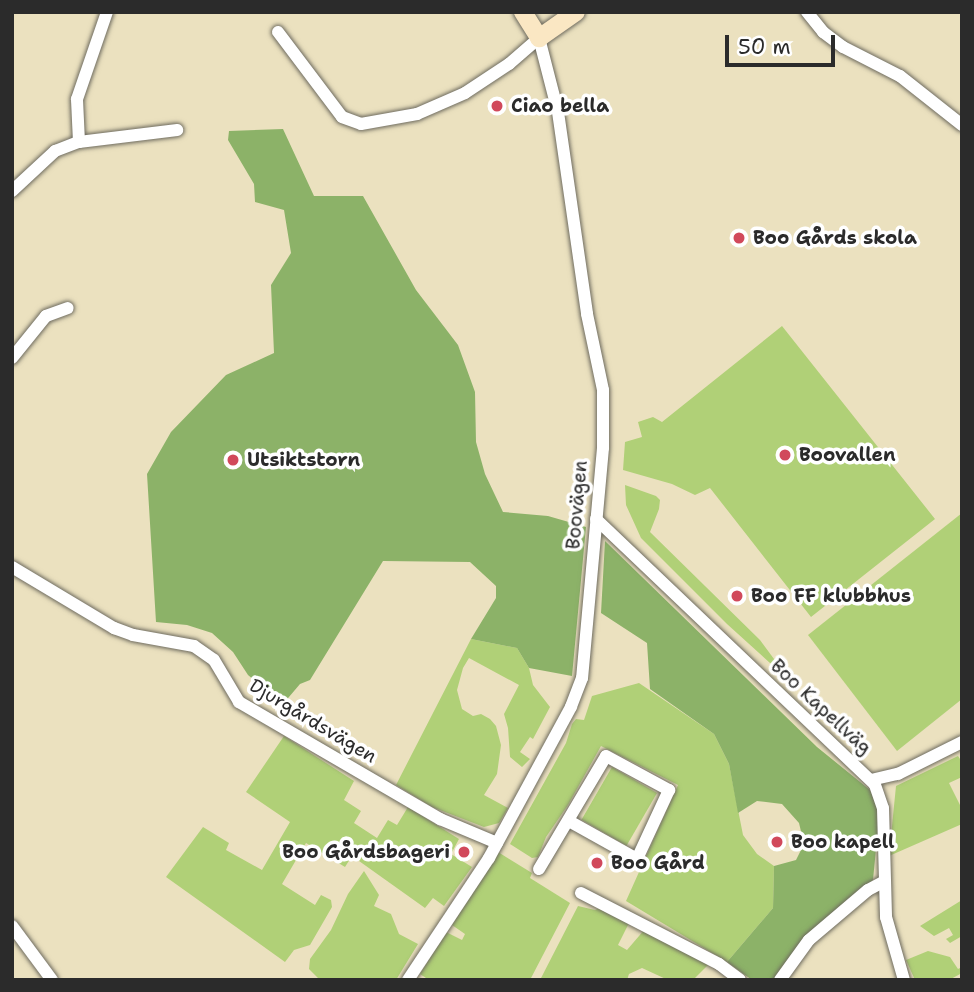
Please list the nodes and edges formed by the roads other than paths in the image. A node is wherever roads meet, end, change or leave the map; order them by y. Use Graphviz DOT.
graph roads {
  1 [pos="107,12"];
  2 [pos="523,12"];
  3 [pos="576,12"];
  4 [pos="807,12"];
  5 [pos="278,32"];
  6 [pos="539,38"];
  7 [pos="962,125"];
  8 [pos="177,130"];
  9 [pos="79,142"];
  10 [pos="12,191"];
  11 [pos="68,308"];
  12 [pos="12,358"];
  13 [pos="596,519"];
  14 [pos="12,567"];
  15 [pos="962,741"];
  16 [pos="871,780"];
  17 [pos="569,821"];
  18 [pos="497,843"];
  19 [pos="540,869"];
  20 [pos="883,882"];
  21 [pos="581,893"];
  22 [pos="12,926"];
  23 [pos="52,980"];
  24 [pos="408,980"];
  25 [pos="740,980"];
  26 [pos="780,980"];
  27 [pos="904,980"];
  1 -- 9 [label="street"];
  2 -- 6 [label="street"];
  3 -- 6 [label="street"];
  4 -- 7 [label="street"];
  5 -- 6 [label="street"];
  6 -- 13 [label="street, Boovägen"];
  8 -- 9 [label="street"];
  9 -- 10 [label="street"];
  11 -- 12 [label="street"];
  13 -- 16 [label="street, Boo Kapellväg"];
  13 -- 18 [label="street, Boovägen"];
  14 -- 18 [label="street, Djurgårdsvägen"];
  15 -- 16 [label="street"];
  16 -- 20 [label="street, Boo Kapellväg"];
  17 -- 17 [label="street"];
  17 -- 19 [label="street"];
  18 -- 24 [label="street, Boovägen"];
  20 -- 26 [label="street"];
  20 -- 27 [label="street, Boo Kapellväg"];
  21 -- 25 [label="street"];
  22 -- 23 [label="street"];
}
